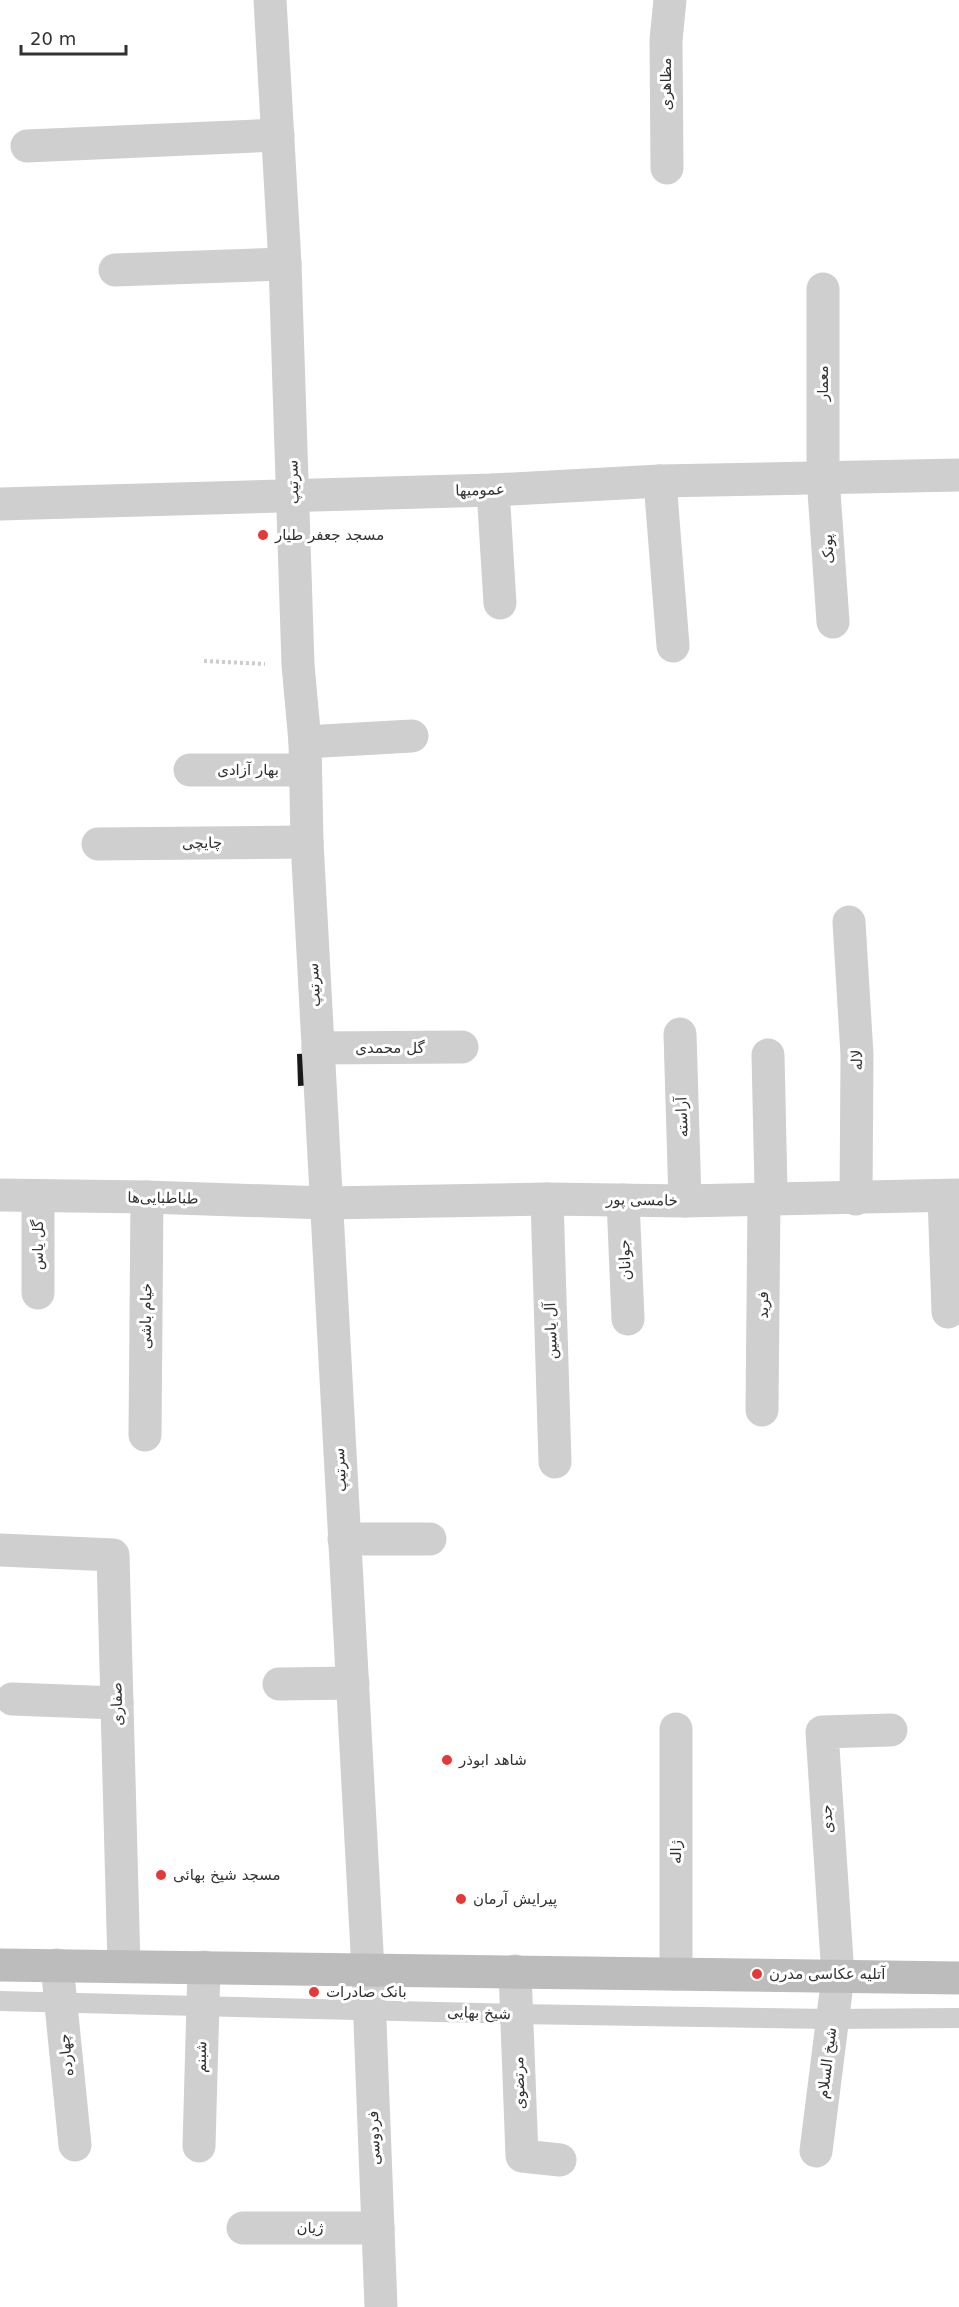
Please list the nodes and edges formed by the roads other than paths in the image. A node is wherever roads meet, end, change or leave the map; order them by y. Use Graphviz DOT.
graph roads {
  1 [pos="270,0"];
  2 [pos="670,0"];
  3 [pos="278,135"];
  4 [pos="27,146"];
  5 [pos="667,168"];
  6 [pos="285,264"];
  7 [pos="115,270"];
  8 [pos="823,290"];
  9 [pos="959,475"];
  10 [pos="823,477"];
  11 [pos="660,481"];
  12 [pos="493,490"];
  13 [pos="293,496"];
  14 [pos="0,504"];
  15 [pos="500,603"];
  16 [pos="833,622"];
  17 [pos="673,646"];
  18 [pos="412,736"];
  19 [pos="305,756"];
  20 [pos="190,770"];
  21 [pos="306,842"];
  22 [pos="98,844"];
  23 [pos="849,922"];
  24 [pos="680,1034"];
  25 [pos="462,1047"];
  26 [pos="318,1048"];
  27 [pos="768,1055"];
  28 [pos="0,1195"];
  29 [pos="952,1195"];
  30 [pos="38,1197"];
  31 [pos="147,1197"];
  32 [pos="547,1199"];
  33 [pos="856,1199"];
  34 [pos="623,1200"];
  35 [pos="764,1200"];
  36 [pos="685,1201"];
  37 [pos="325,1203"];
  38 [pos="38,1293"];
  39 [pos="948,1312"];
  40 [pos="628,1319"];
  41 [pos="762,1410"];
  42 [pos="145,1435"];
  43 [pos="555,1462"];
  44 [pos="344,1539"];
  45 [pos="430,1539"];
  46 [pos="0,1550"];
  47 [pos="353,1683"];
  48 [pos="279,1684"];
  49 [pos="12,1699"];
  50 [pos="117,1703"];
  51 [pos="676,1730"];
  52 [pos="891,1730"];
  53 [pos="0,1965"];
  54 [pos="57,1965"];
  55 [pos="124,1966"];
  56 [pos="204,1967"];
  57 [pos="368,1970"];
  58 [pos="515,1971"];
  59 [pos="676,1974"];
  60 [pos="838,1976"];
  61 [pos="959,1978"];
  62 [pos="0,2001"];
  63 [pos="61,2002"];
  64 [pos="202,2008"];
  65 [pos="369,2009"];
  66 [pos="517,2014"];
  67 [pos="959,2018"];
  68 [pos="832,2019"];
  69 [pos="75,2145"];
  70 [pos="199,2146"];
  71 [pos="816,2151"];
  72 [pos="560,2160"];
  73 [pos="243,2228"];
  74 [pos="378,2228"];
  75 [pos="381,2307"];
  1 -- 3 [label="street, سرتیپ"];
  2 -- 5 [label="street, مظاهری"];
  3 -- 4 [label="street"];
  3 -- 6 [label="street, سرتیپ"];
  6 -- 7 [label="street"];
  6 -- 13 [label="street, سرتیپ"];
  8 -- 10 [label="street, معمار"];
  9 -- 10 [label="street, عمومیها"];
  10 -- 11 [label="street, عمومیها"];
  10 -- 16 [label="street, پونک"];
  11 -- 12 [label="street, عمومیها"];
  11 -- 17 [label="street"];
  12 -- 13 [label="street, عمومیها"];
  12 -- 15 [label="street"];
  13 -- 14 [label="street, عمومیها"];
  13 -- 19 [label="street, سرتیپ"];
  18 -- 19 [label="street, بهار آزادی"];
  19 -- 20 [label="street, بهار آزادی"];
  19 -- 21 [label="street, سرتیپ"];
  21 -- 22 [label="street, چایچی"];
  21 -- 26 [label="street, سرتیپ"];
  23 -- 33 [label="street, لاله"];
  24 -- 36 [label="street, آراسته"];
  25 -- 26 [label="street, گل محمدی"];
  26 -- 37 [label="street, سرتیپ"];
  27 -- 35 [label="street"];
  28 -- 30 [label="street, طباطبایی‌ها"];
  29 -- 33 [label="street, خامسی پور"];
  29 -- 39 [label="street"];
  30 -- 31 [label="street, طباطبایی‌ها"];
  30 -- 38 [label="street, گل یاس"];
  31 -- 37 [label="street, طباطبایی‌ها"];
  31 -- 42 [label="street, خیام باشی"];
  32 -- 34 [label="street, خامسی پور"];
  32 -- 37 [label="street, خامسی پور"];
  32 -- 43 [label="street, آل یاسین"];
  33 -- 35 [label="street, خامسی پور"];
  34 -- 36 [label="street, خامسی پور"];
  34 -- 40 [label="street, جوانان"];
  35 -- 36 [label="street, خامسی پور"];
  35 -- 41 [label="street, فرید"];
  37 -- 44 [label="street, سرتیپ"];
  44 -- 45 [label="street"];
  44 -- 47 [label="street, سرتیپ"];
  46 -- 50 [label="street, صفاری"];
  47 -- 48 [label="street"];
  47 -- 57 [label="street, سرتیپ"];
  49 -- 50 [label="street"];
  50 -- 55 [label="street, صفاری"];
  51 -- 59 [label="street, ژاله"];
  52 -- 60 [label="street, جدی"];
  53 -- 54 [label="main road"];
  54 -- 55 [label="main road"];
  54 -- 63 [label="street, چهارده"];
  55 -- 56 [label="main road"];
  56 -- 57 [label="main road"];
  56 -- 64 [label="street, شبنم"];
  57 -- 58 [label="main road"];
  57 -- 65 [label="street, فردوسی"];
  58 -- 59 [label="main road"];
  58 -- 66 [label="street, مرتضوی"];
  59 -- 60 [label="main road"];
  60 -- 61 [label="main road"];
  60 -- 68 [label="street, شیخ السلام"];
  62 -- 63 [label="lane, شیخ بهایی"];
  63 -- 64 [label="lane, شیخ بهایی"];
  63 -- 69 [label="street, چهارده"];
  64 -- 65 [label="lane, شیخ بهایی"];
  64 -- 70 [label="street, شبنم"];
  65 -- 66 [label="lane, شیخ بهایی"];
  65 -- 74 [label="street, فردوسی"];
  66 -- 68 [label="lane, شیخ بهایی"];
  66 -- 72 [label="street, مرتضوی"];
  67 -- 68 [label="lane, شیخ بهایی"];
  68 -- 71 [label="street, شیخ السلام"];
  73 -- 74 [label="street, ژیان"];
  74 -- 75 [label="street, فردوسی"];
}
